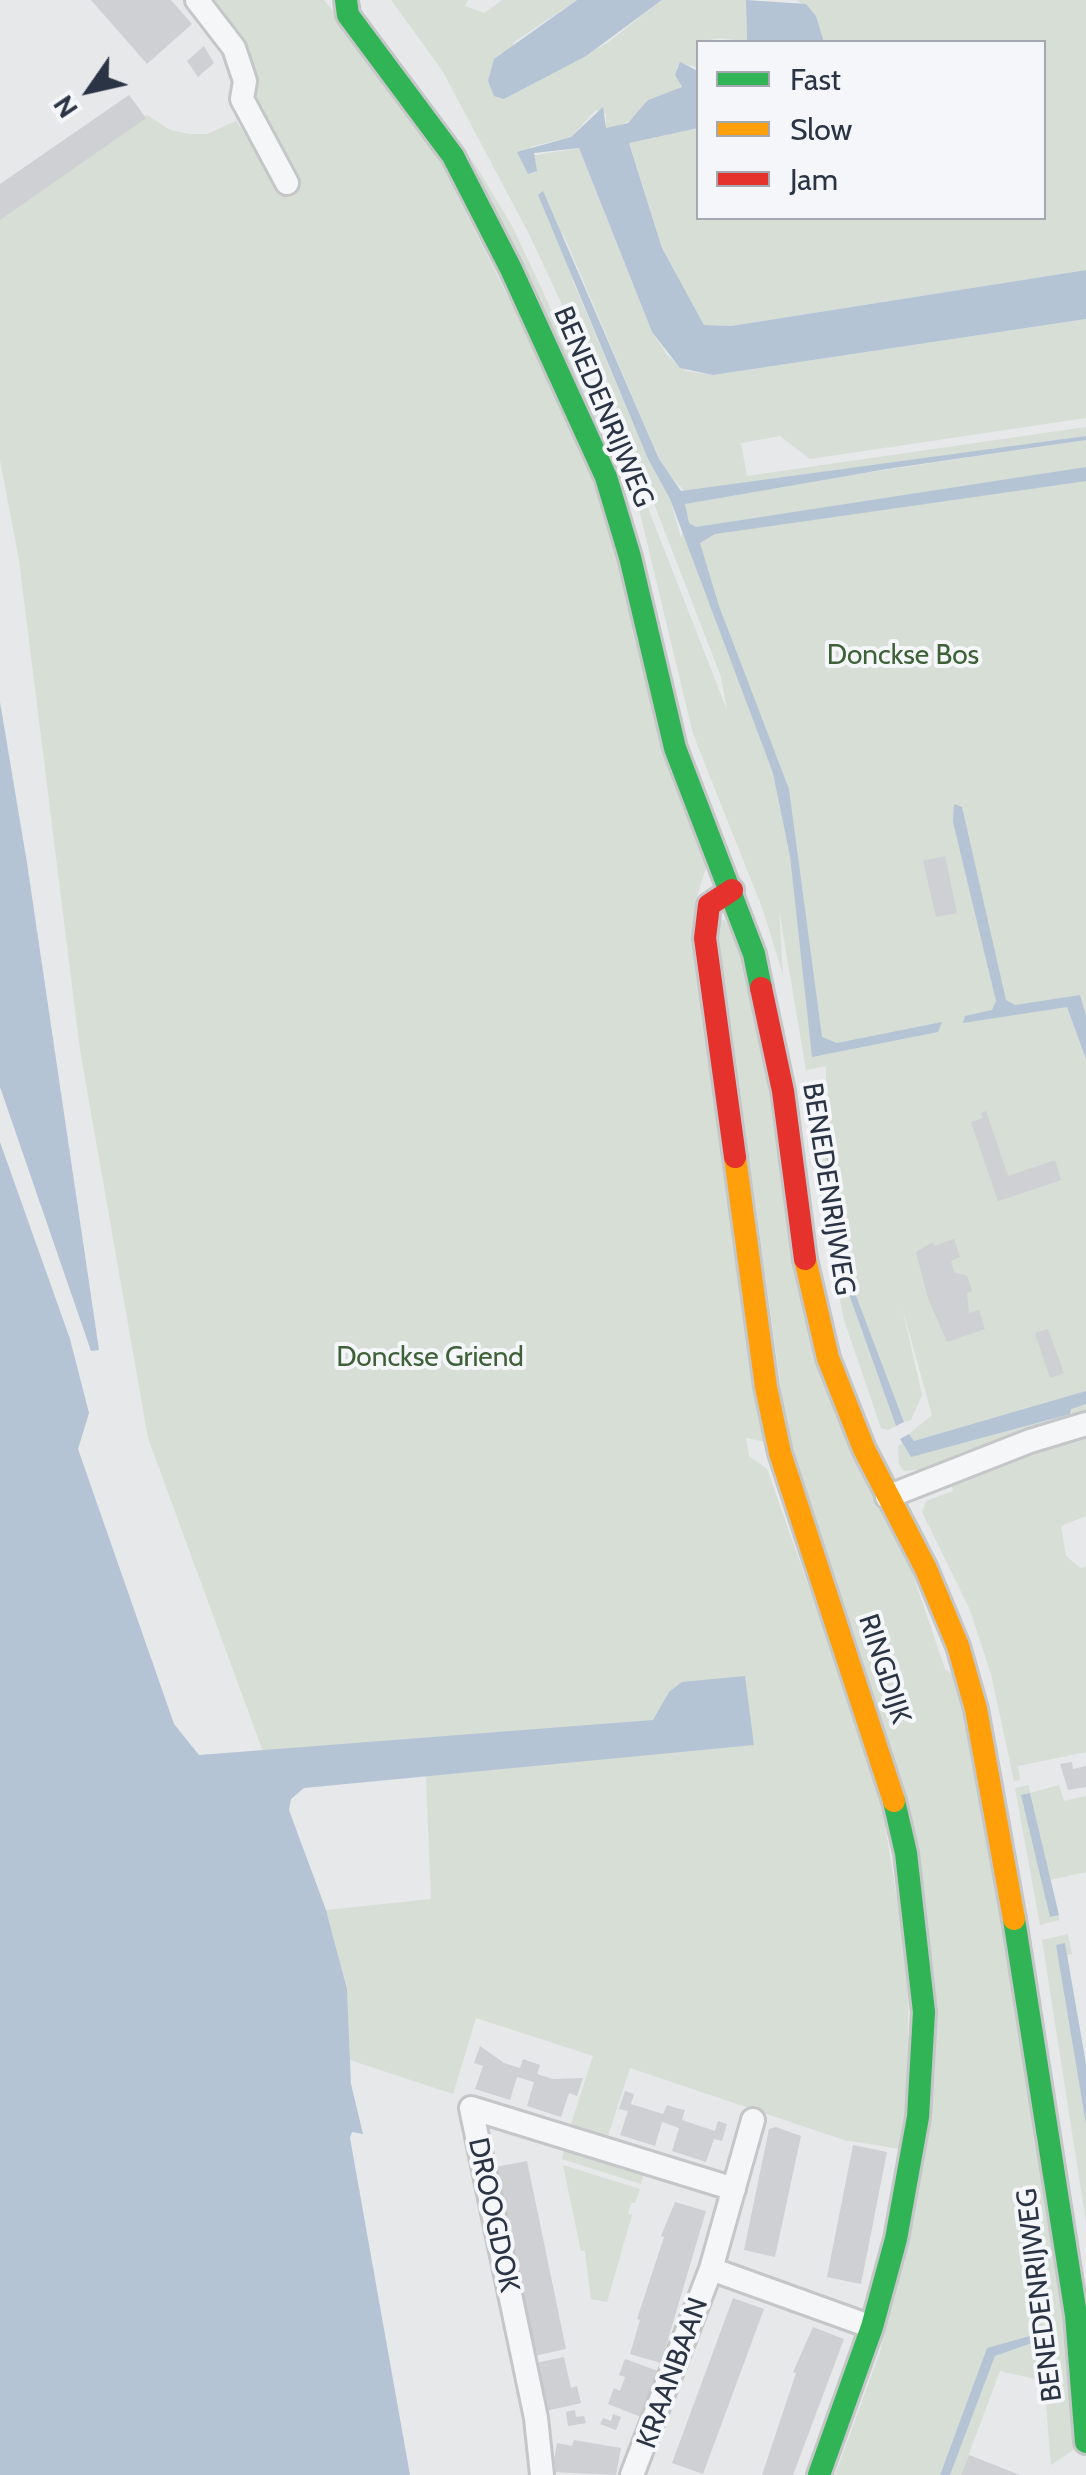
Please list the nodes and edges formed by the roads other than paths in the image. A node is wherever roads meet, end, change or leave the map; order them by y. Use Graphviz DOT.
graph roads {
  1 [pos="198,0"];
  2 [pos="346,0"];
  3 [pos="287,184"];
  4 [pos="732,890"];
  5 [pos="1086,1424"];
  6 [pos="888,1497"];
  7 [pos="753,2120"];
  8 [pos="734,2190"];
  9 [pos="711,2269"];
  10 [pos="872,2327"];
  11 [pos="1086,2442"];
  12 [pos="542,2475"];
  13 [pos="632,2475"];
  14 [pos="818,2475"];
  1 -- 3 [label="street"];
  2 -- 4 [label="street, BENEDENRIJWEG"];
  4 -- 6 [label="street, BENEDENRIJWEG"];
  4 -- 10 [label="street, RINGDIJK"];
  5 -- 6 [label="street"];
  6 -- 11 [label="street, BENEDENRIJWEG"];
  7 -- 8 [label="street, KRAANBAAN"];
  8 -- 9 [label="street, KRAANBAAN"];
  8 -- 12 [label="street, DROOGDOK"];
  9 -- 10 [label="street, KRAANBAAN"];
  9 -- 13 [label="street, KRAANBAAN"];
  10 -- 14 [label="street, RINGDIJK"];
}
